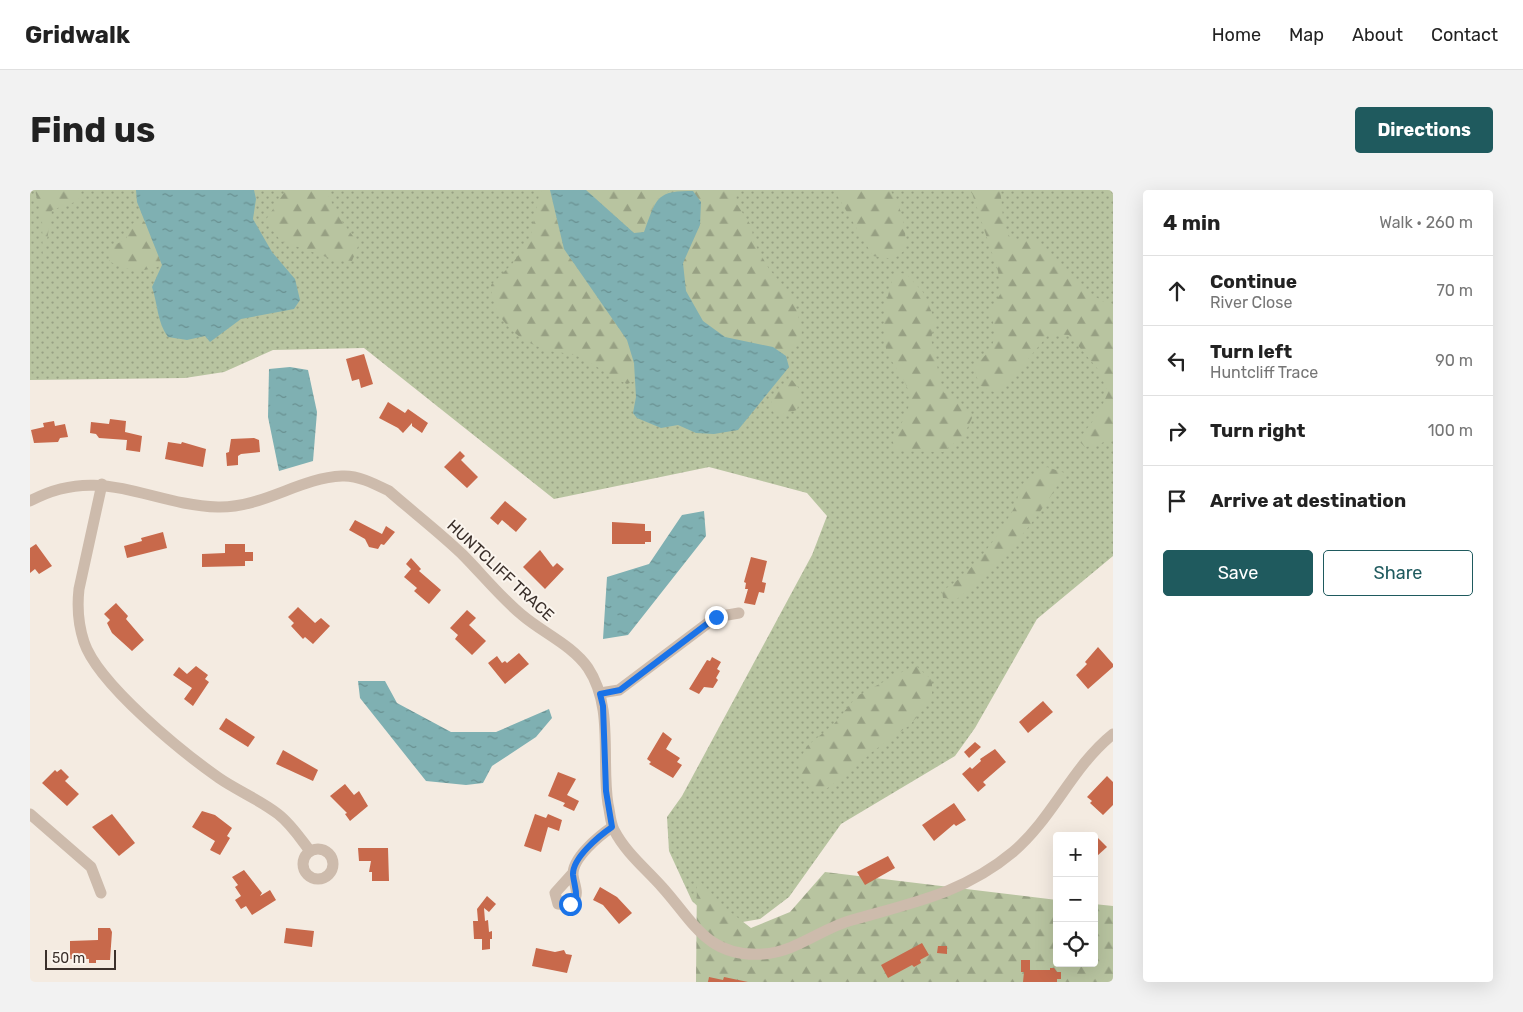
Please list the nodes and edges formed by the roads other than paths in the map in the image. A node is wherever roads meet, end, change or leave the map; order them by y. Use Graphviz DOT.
graph roads {
  1 [pos="102,484"];
  2 [pos="30,501"];
  3 [pos="739,613"];
  4 [pos="600,694"];
  5 [pos="1113,734"];
  6 [pos="30,814"];
  7 [pos="612,827"];
  8 [pos="310,851"];
  9 [pos="573,874"];
  10 [pos="101,893"];
  1 -- 2 [label="street, HUNTCLIFF TRACE"];
  1 -- 4 [label="street, HUNTCLIFF TRACE"];
  1 -- 8 [label="street"];
  3 -- 4 [label="street"];
  4 -- 7 [label="street, HUNTCLIFF TRACE"];
  5 -- 7 [label="street, HUNTCLIFF TRACE"];
  6 -- 10 [label="street"];
  7 -- 9 [label="street"];
}
